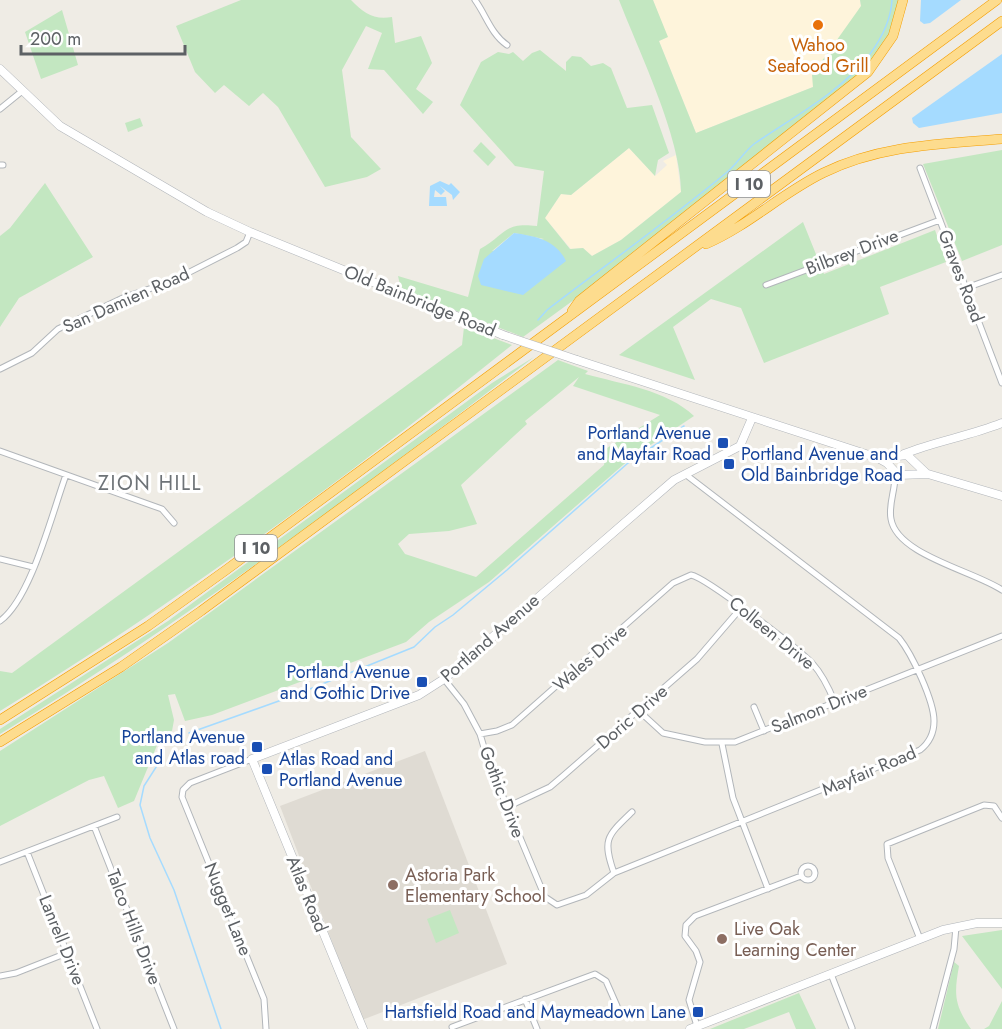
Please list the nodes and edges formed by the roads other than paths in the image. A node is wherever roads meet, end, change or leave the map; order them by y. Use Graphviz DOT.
graph roads {
  1 [pos="475,0"];
  2 [pos="903,0"];
  3 [pos="998,0"];
  4 [pos="1002,21"];
  5 [pos="507,45"];
  6 [pos="0,69"];
  7 [pos="21,92"];
  8 [pos="0,109"];
  9 [pos="1002,139"];
  10 [pos="920,168"];
  11 [pos="940,220"];
  12 [pos="250,232"];
  13 [pos="690,251"];
  14 [pos="1002,275"];
  15 [pos="766,285"];
  16 [pos="966,288"];
  17 [pos="569,315"];
  18 [pos="0,369"];
  19 [pos="1002,383"];
  20 [pos="752,418"];
  21 [pos="1002,423"];
  22 [pos="924,446"];
  23 [pos="0,451"];
  24 [pos="904,454"];
  25 [pos="878,458"];
  26 [pos="894,458"];
  27 [pos="914,462"];
  28 [pos="893,471"];
  29 [pos="683,473"];
  30 [pos="928,474"];
  31 [pos="66,475"];
  32 [pos="908,475"];
  33 [pos="896,489"];
  34 [pos="1002,496"];
  35 [pos="174,523"];
  36 [pos="0,559"];
  37 [pos="33,567"];
  38 [pos="695,576"];
  39 [pos="1002,590"];
  40 [pos="741,608"];
  41 [pos="0,621"];
  42 [pos="1002,636"];
  43 [pos="917,670"];
  44 [pos="444,679"];
  45 [pos="836,702"];
  46 [pos="754,707"];
  47 [pos="639,711"];
  48 [pos="0,720"];
  49 [pos="764,731"];
  50 [pos="480,734"];
  51 [pos="0,742"];
  52 [pos="722,744"];
  53 [pos="252,759"];
  54 [pos="183,790"];
  55 [pos="507,807"];
  56 [pos="632,812"];
  57 [pos="117,817"];
  58 [pos="1002,818"];
  59 [pos="742,822"];
  60 [pos="94,826"];
  61 [pos="27,852"];
  62 [pos="0,862"];
  63 [pos="614,873"];
  64 [pos="801,876"];
  65 [pos="768,889"];
  66 [pos="557,905"];
  67 [pos="1002,923"];
  68 [pos="956,927"];
  69 [pos="920,939"];
  70 [pos="67,953"];
  71 [pos="831,974"];
  72 [pos="0,976"];
  73 [pos="525,999"];
  74 [pos="617,1006"];
  75 [pos="452,1027"];
  76 [pos="695,1028"];
  77 [pos="852,1028"];
  78 [pos="97,1029"];
  79 [pos="174,1029"];
  80 [pos="266,1029"];
  81 [pos="363,1029"];
  82 [pos="537,1029"];
  83 [pos="933,1029"];
  1 -- 5 [label="street"];
  2 -- 17 [label="highway"];
  3 -- 17 [label="highway, I 10"];
  4 -- 13 [label="highway, I 10"];
  6 -- 7 [label="street, Old Bainbridge Road"];
  7 -- 8 [label="street"];
  7 -- 12 [label="street, Old Bainbridge Road"];
  9 -- 13 [label="highway"];
  10 -- 11 [label="street, Graves Road"];
  11 -- 15 [label="street, Bilbrey Drive"];
  11 -- 16 [label="street, Graves Road"];
  12 -- 18 [label="street, San Damien Road"];
  12 -- 20 [label="street, Old Bainbridge Road, bridge"];
  13 -- 51 [label="highway, I 10"];
  14 -- 16 [label="street"];
  16 -- 19 [label="street, Graves Road"];
  17 -- 48 [label="highway, I 10"];
  20 -- 25 [label="street, Old Bainbridge Road"];
  20 -- 29 [label="street, Portland Avenue"];
  21 -- 22 [label="street"];
  22 -- 24 [label="street"];
  22 -- 27 [label="street"];
  23 -- 31 [label="street"];
  24 -- 26 [label="street"];
  24 -- 27 [label="street"];
  25 -- 26 [label="street, Old Bainbridge Road"];
  25 -- 28 [label="street, Old Bainbridge Road"];
  26 -- 28 [label="street"];
  27 -- 30 [label="street"];
  27 -- 32 [label="street"];
  28 -- 32 [label="street, Old Bainbridge Road"];
  28 -- 33 [label="street"];
  29 -- 43 [label="street, Mayfair Road"];
  29 -- 44 [label="street, Portland Avenue"];
  30 -- 32 [label="street"];
  30 -- 34 [label="street"];
  31 -- 35 [label="street"];
  31 -- 37 [label="street"];
  32 -- 33 [label="street"];
  33 -- 39 [label="street"];
  36 -- 37 [label="street"];
  37 -- 41 [label="street"];
  38 -- 40 [label="street, Colleen Drive"];
  38 -- 50 [label="street, Wales Drive"];
  40 -- 45 [label="street, Colleen Drive"];
  40 -- 47 [label="street, Doric Drive"];
  42 -- 43 [label="street, Salmon Drive"];
  43 -- 45 [label="street, Salmon Drive"];
  43 -- 59 [label="street, Mayfair Road"];
  44 -- 50 [label="street, Gothic Drive"];
  44 -- 53 [label="street, Portland Avenue"];
  45 -- 49 [label="street, Salmon Drive"];
  46 -- 49 [label="street"];
  47 -- 52 [label="street, Salmon Drive"];
  47 -- 55 [label="street, Doric Drive"];
  49 -- 52 [label="street, Salmon Drive"];
  50 -- 55 [label="street, Gothic Drive"];
  52 -- 59 [label="street"];
  53 -- 54 [label="street, Portland Avenue"];
  53 -- 81 [label="street, Atlas Road"];
  54 -- 80 [label="street, Nugget Lane"];
  55 -- 66 [label="street, Gothic Drive"];
  56 -- 63 [label="street"];
  57 -- 60 [label="street"];
  58 -- 69 [label="street"];
  59 -- 63 [label="street, Mayfair Road"];
  59 -- 65 [label="street"];
  60 -- 61 [label="street"];
  60 -- 79 [label="street, Talco Hills Drive"];
  61 -- 62 [label="street"];
  61 -- 70 [label="street, Lanrell Drive"];
  63 -- 66 [label="street, Mayfair Road"];
  64 -- 65 [label="street"];
  65 -- 76 [label="street"];
  67 -- 68 [label="street"];
  68 -- 69 [label="street"];
  68 -- 83 [label="street"];
  69 -- 71 [label="street"];
  70 -- 72 [label="street"];
  70 -- 78 [label="street, Lanrell Drive"];
  71 -- 76 [label="street"];
  71 -- 77 [label="street"];
  73 -- 74 [label="street"];
  73 -- 75 [label="street"];
  73 -- 82 [label="street"];
}
